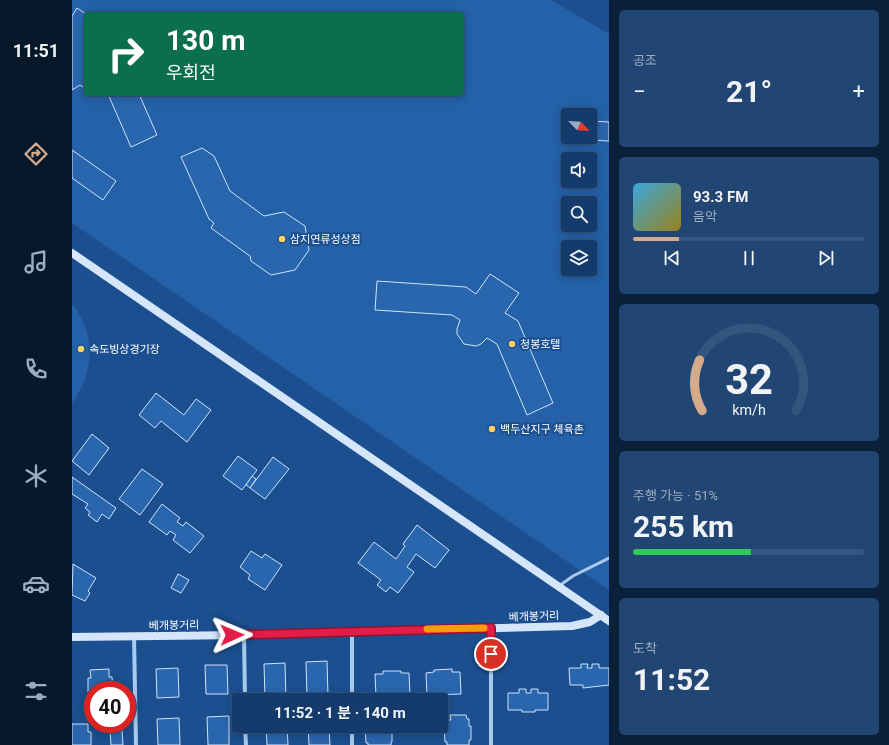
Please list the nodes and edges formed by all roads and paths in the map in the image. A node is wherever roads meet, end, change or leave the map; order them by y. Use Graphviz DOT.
graph roads {
  1 [pos="72,253"];
  2 [pos="609,558"];
  3 [pos="558,587"];
  4 [pos="601,615"];
  5 [pos="609,621"];
  6 [pos="491,628"];
  7 [pos="352,631"];
  8 [pos="244,635"];
  9 [pos="134,636"];
  10 [pos="72,637"];
  11 [pos="245,693"];
  12 [pos="352,693"];
  13 [pos="245,733"];
  14 [pos="352,733"];
  15 [pos="136,745"];
  16 [pos="246,745"];
  17 [pos="352,745"];
  18 [pos="491,745"];
  1 -- 3 [label="street"];
  2 -- 3 [label="lane"];
  3 -- 4 [label="street"];
  4 -- 5 [label="street"];
  4 -- 6 [label="street, 베개봉거리"];
  6 -- 7 [label="street, 베개봉거리"];
  6 -- 18 [label="street"];
  7 -- 8 [label="street, 베개봉거리"];
  7 -- 12 [label="street"];
  8 -- 9 [label="street, 베개봉거리"];
  8 -- 11 [label="street"];
  9 -- 10 [label="street, 베개봉거리"];
  9 -- 15 [label="street"];
  13 -- 16 [label="street"];
  14 -- 17 [label="street"];
}
